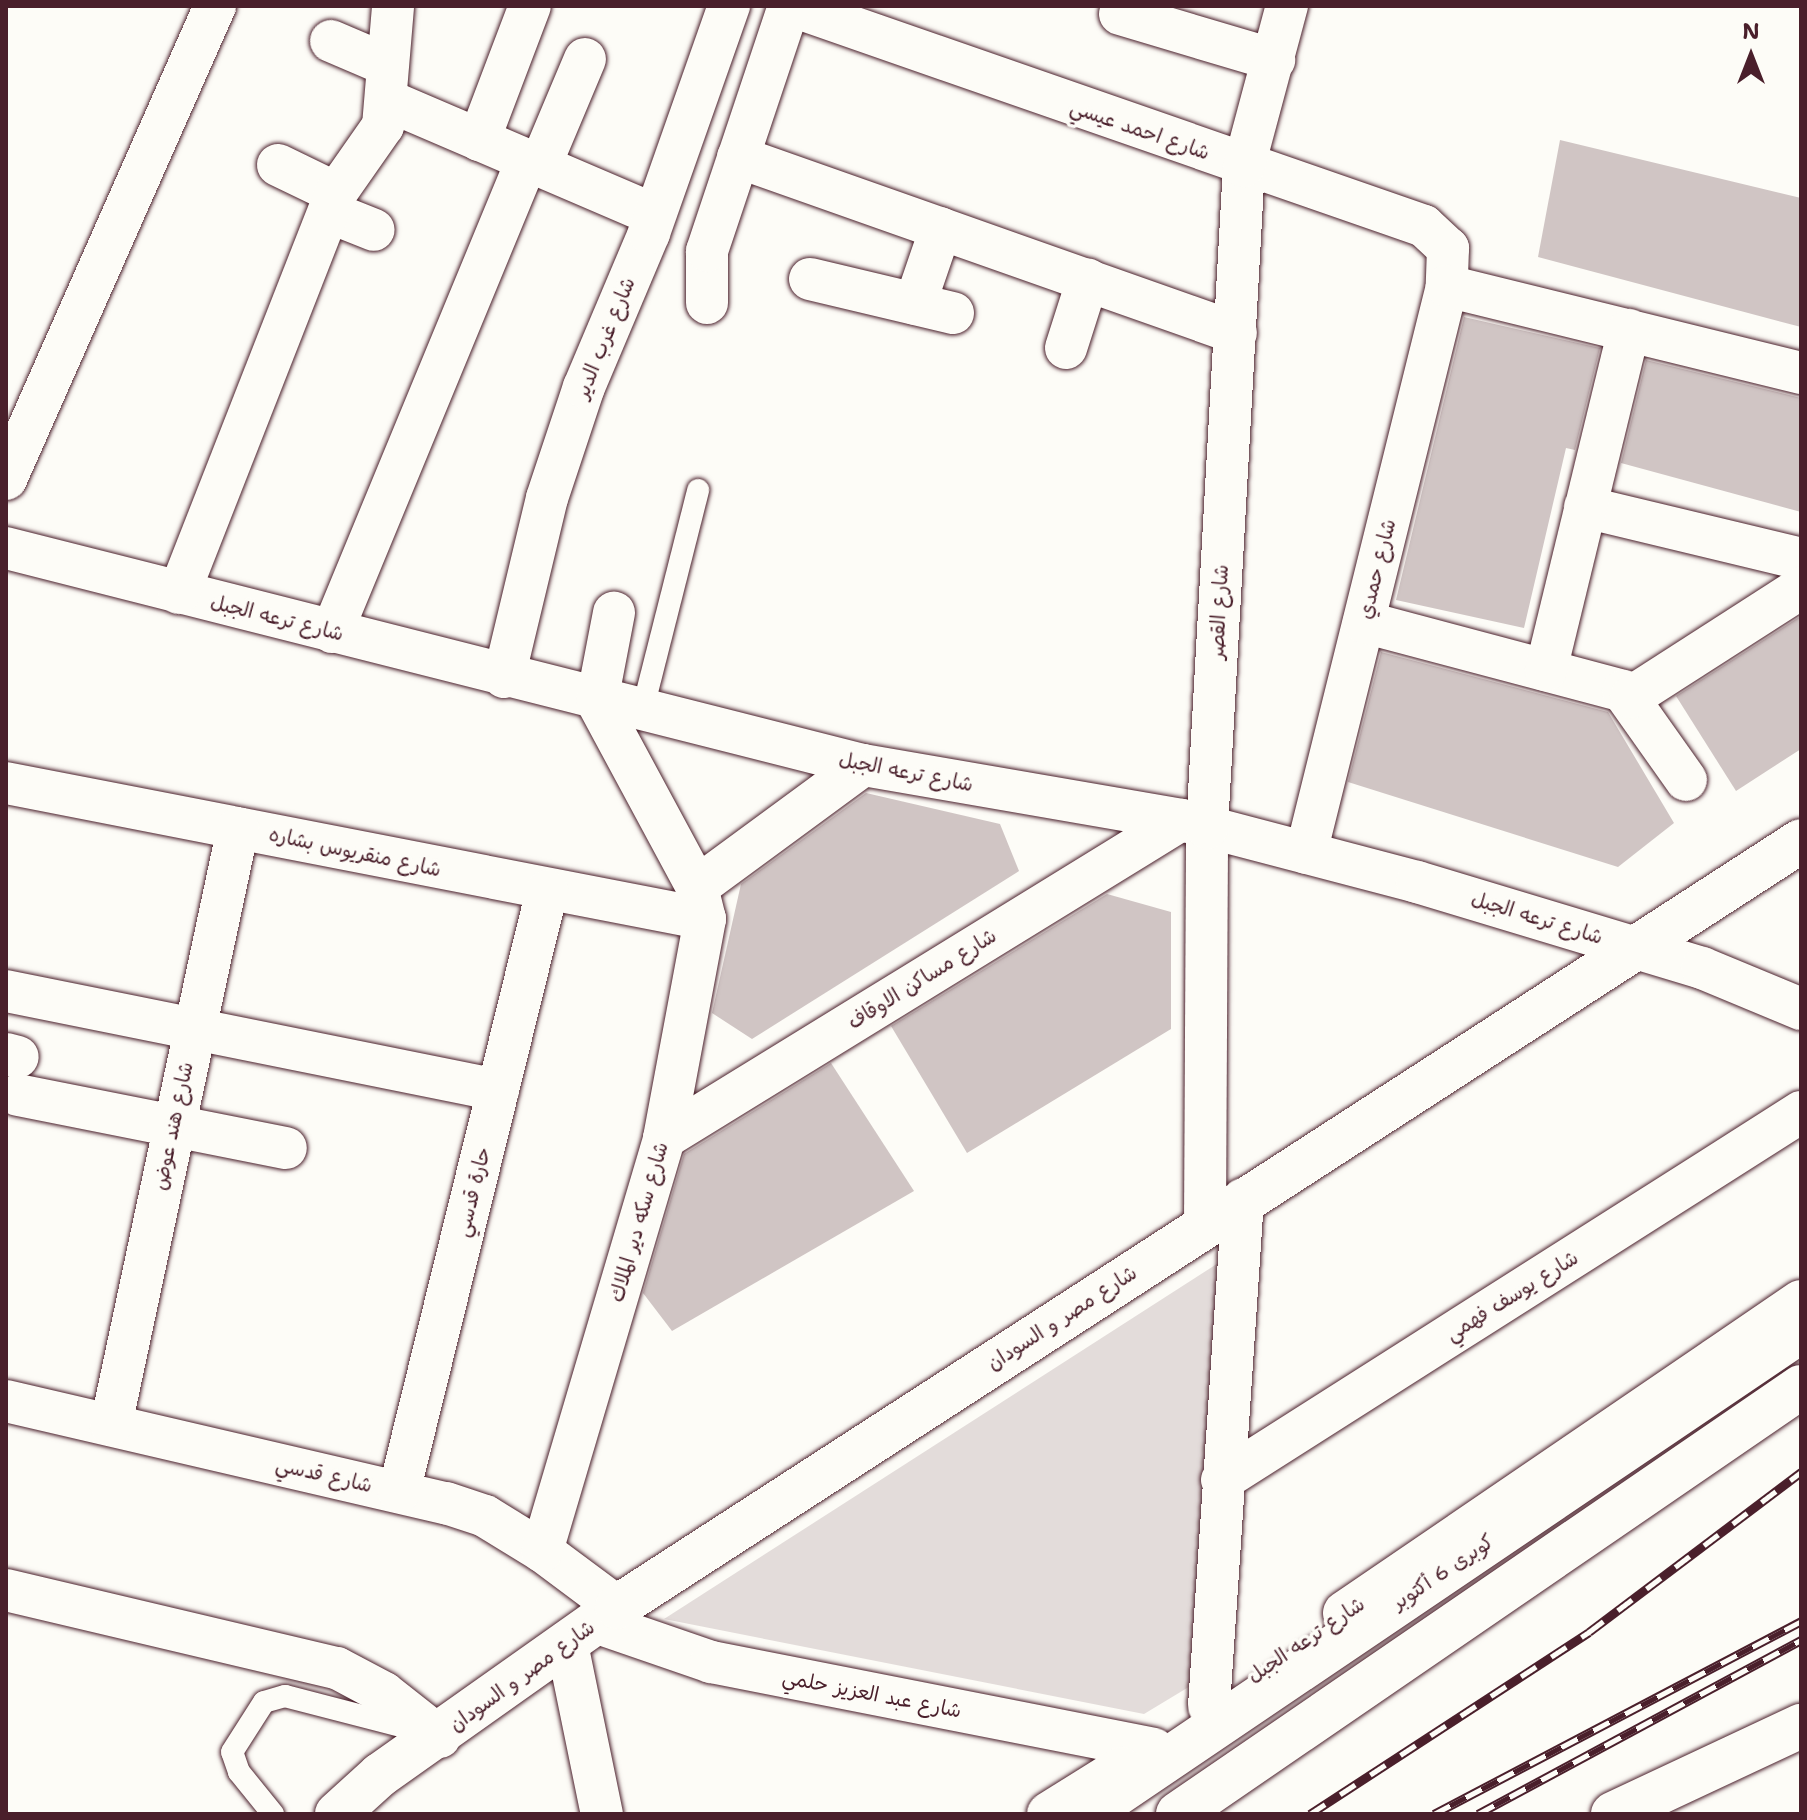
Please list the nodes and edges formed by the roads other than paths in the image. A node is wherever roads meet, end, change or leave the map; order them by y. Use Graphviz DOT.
graph roads {
  1 [pos="215,6"];
  2 [pos="530,6"];
  3 [pos="729,6"];
  4 [pos="790,6"];
  5 [pos="1287,6"];
  6 [pos="387,9"];
  7 [pos="1120,14"];
  8 [pos="865,20"];
  9 [pos="331,41"];
  10 [pos="585,59"];
  11 [pos="1274,60"];
  12 [pos="388,83"];
  13 [pos="479,140"];
  14 [pos="738,157"];
  15 [pos="533,163"];
  16 [pos="278,165"];
  17 [pos="1244,166"];
  18 [pos="333,202"];
  19 [pos="652,224"];
  20 [pos="941,228"];
  21 [pos="374,230"];
  22 [pos="707,251"];
  23 [pos="810,279"];
  24 [pos="1088,279"];
  25 [pos="1447,286"];
  26 [pos="707,303"];
  27 [pos="1629,330"];
  28 [pos="1236,333"];
  29 [pos="1066,348"];
  30 [pos="1801,373"];
  31 [pos="6,479"];
  32 [pos="698,490"];
  33 [pos="1585,507"];
  34 [pos="6,548"];
  35 [pos="1801,559"];
  36 [pos="1801,588"];
  37 [pos="179,593"];
  38 [pos="614,613"];
  39 [pos="1364,622"];
  40 [pos="332,632"];
  41 [pos="1546,670"];
  42 [pos="504,677"];
  43 [pos="1631,697"];
  44 [pos="597,701"];
  45 [pos="642,712"];
  46 [pos="863,765"];
  47 [pos="1686,780"];
  48 [pos="6,783"];
  49 [pos="1194,824"];
  50 [pos="238,828"];
  51 [pos="1801,841"];
  52 [pos="1306,853"];
  53 [pos="547,891"];
  54 [pos="701,903"];
  55 [pos="1635,948"];
  56 [pos="6,991"];
  57 [pos="1801,1009"];
  58 [pos="194,1032"];
  59 [pos="14,1069"];
  60 [pos="498,1090"];
  61 [pos="1801,1112"];
  62 [pos="172,1126"];
  63 [pos="664,1138"];
  64 [pos="286,1148"];
  65 [pos="1243,1199"];
  66 [pos="1205,1225"];
  67 [pos="1801,1302"];
  68 [pos="1801,1331"];
  69 [pos="1801,1387"];
  70 [pos="6,1401"];
  71 [pos="111,1425"];
  72 [pos="1222,1480"];
  73 [pos="399,1492"];
  74 [pos="542,1551"];
  75 [pos="6,1590"];
  76 [pos="593,1624"];
  77 [pos="1209,1706"];
  78 [pos="1801,1726"];
  79 [pos="440,1737"];
  80 [pos="1154,1749"];
  81 [pos="273,1814"];
  82 [pos="337,1814"];
  83 [pos="602,1814"];
  84 [pos="1049,1814"];
  85 [pos="1087,1814"];
  86 [pos="1178,1814"];
  87 [pos="1613,1814"];
  1 -- 31 [label="street"];
  2 -- 13 [label="street"];
  3 -- 19 [label="street, شارع غرب الدير"];
  4 -- 8 [label="street, شارع احمد عيسي"];
  4 -- 14 [label="street"];
  5 -- 11 [label="street, شارع القصر"];
  6 -- 12 [label="street"];
  7 -- 11 [label="street"];
  8 -- 17 [label="street, شارع احمد عيسي"];
  9 -- 12 [label="street"];
  10 -- 15 [label="street"];
  11 -- 17 [label="street, شارع القصر"];
  12 -- 13 [label="street"];
  12 -- 18 [label="street"];
  13 -- 15 [label="street"];
  14 -- 20 [label="street"];
  14 -- 22 [label="street"];
  15 -- 19 [label="street"];
  15 -- 40 [label="street"];
  16 -- 18 [label="street"];
  17 -- 25 [label="street, شارع احمد عيسي"];
  17 -- 28 [label="street, شارع القصر"];
  18 -- 21 [label="street"];
  18 -- 37 [label="street"];
  19 -- 22 [label="street"];
  19 -- 42 [label="street, شارع غرب الدير"];
  20 -- 23 [label="street"];
  20 -- 24 [label="street"];
  22 -- 26 [label="street"];
  24 -- 28 [label="street"];
  24 -- 29 [label="street"];
  25 -- 27 [label="street"];
  25 -- 39 [label="street, شارع حمدي"];
  27 -- 30 [label="street"];
  27 -- 33 [label="street"];
  28 -- 49 [label="street, شارع القصر"];
  32 -- 45 [label="lane"];
  33 -- 35 [label="street"];
  33 -- 41 [label="street"];
  34 -- 37 [label="street, شارع ترعه الجبل"];
  36 -- 43 [label="street"];
  37 -- 40 [label="street, شارع ترعه الجبل"];
  38 -- 44 [label="street"];
  39 -- 41 [label="street"];
  39 -- 52 [label="street, شارع حمدي"];
  40 -- 42 [label="street, شارع ترعه الجبل"];
  41 -- 43 [label="street"];
  42 -- 44 [label="street, شارع ترعه الجبل"];
  43 -- 47 [label="street"];
  44 -- 45 [label="street, شارع ترعه الجبل"];
  44 -- 54 [label="street"];
  45 -- 46 [label="street, شارع ترعه الجبل"];
  46 -- 49 [label="street, شارع ترعه الجبل"];
  46 -- 54 [label="street"];
  48 -- 50 [label="street, شارع منقريوس بشاره"];
  49 -- 52 [label="street, شارع ترعه الجبل"];
  49 -- 63 [label="street, شارع مساكن الاوقاف"];
  49 -- 66 [label="street, شارع القصر"];
  50 -- 53 [label="street, شارع منقريوس بشاره"];
  50 -- 58 [label="street, شارع هند عوض"];
  51 -- 55 [label="main road, شارع مصر و السودان"];
  52 -- 55 [label="street, شارع ترعه الجبل"];
  53 -- 54 [label="street, شارع منقريوس بشاره"];
  53 -- 60 [label="street, حارة قدسي"];
  54 -- 63 [label="street, شارع سكه دير الملاك"];
  55 -- 57 [label="street, شارع ترعه الجبل"];
  55 -- 65 [label="main road, شارع مصر و السودان"];
  56 -- 58 [label="street"];
  58 -- 60 [label="street"];
  58 -- 62 [label="street, شارع هند عوض"];
  59 -- 62 [label="street"];
  60 -- 73 [label="street, حارة قدسي"];
  61 -- 72 [label="street, شارع يوسف فهمي"];
  62 -- 64 [label="street"];
  62 -- 71 [label="street, شارع هند عوض"];
  63 -- 74 [label="street, شارع سكه دير الملاك"];
  65 -- 66 [label="main road, شارع مصر و السودان"];
  65 -- 72 [label="street"];
  66 -- 76 [label="main road, شارع مصر و السودان"];
  67 -- 77 [label="main road, شارع ترعه الجبل"];
  68 -- 85 [label="main road, كوبرى 6 أكتوبر"];
  69 -- 86 [label="main road"];
  70 -- 71 [label="street, شارع قدسي"];
  71 -- 73 [label="street, شارع قدسي"];
  72 -- 77 [label="street"];
  73 -- 74 [label="street, شارع قدسي"];
  74 -- 76 [label="street, شارع قدسي"];
  75 -- 79 [label="street"];
  76 -- 79 [label="main road, شارع مصر و السودان"];
  76 -- 80 [label="street, شارع عبد العزيز حلمي"];
  76 -- 83 [label="street"];
  77 -- 80 [label="main road, شارع ترعه الجبل"];
  78 -- 87 [label="main road"];
  79 -- 81 [label="lane"];
  79 -- 82 [label="main road, شارع مصر و السودان"];
  80 -- 84 [label="main road, شارع ترعه الجبل"];
}
